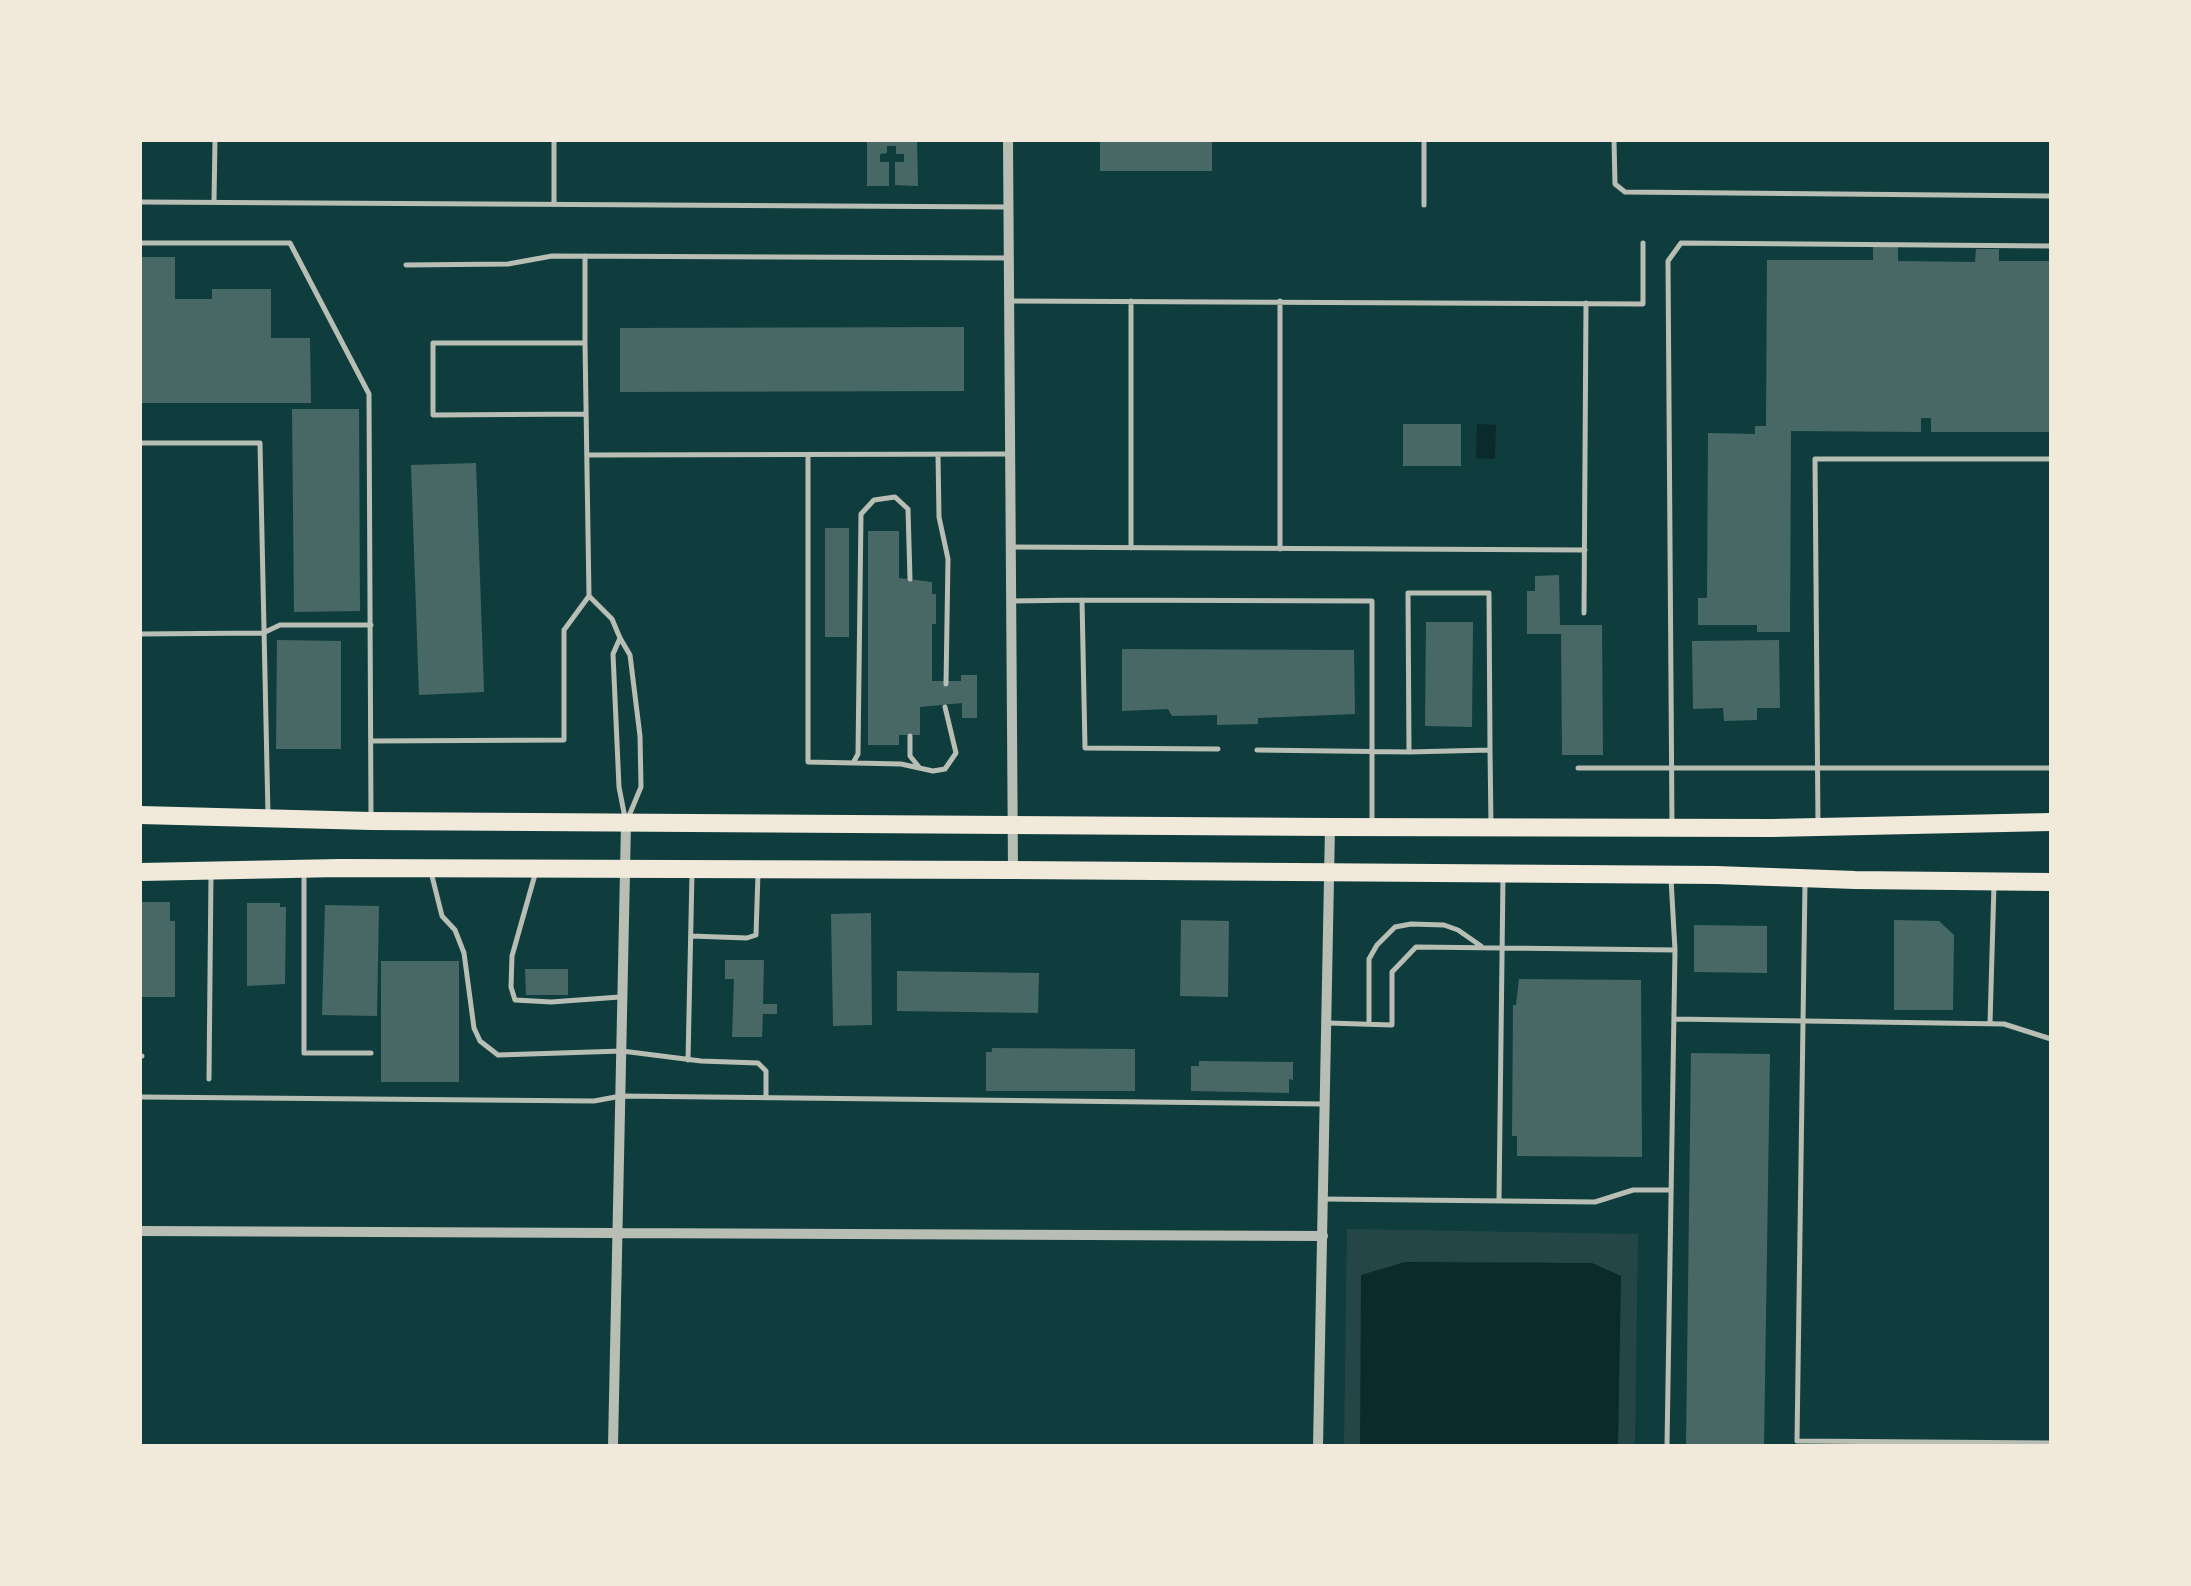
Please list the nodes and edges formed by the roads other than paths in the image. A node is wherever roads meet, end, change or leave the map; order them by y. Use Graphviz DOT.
graph roads {
  1 [pos="214,140"];
  2 [pos="554,140"];
  3 [pos="1008,140"];
  4 [pos="1424,140"];
  5 [pos="1614,140"];
  6 [pos="2051,196"];
  7 [pos="140,202"];
  8 [pos="214,202"];
  9 [pos="554,204"];
  10 [pos="1424,205"];
  11 [pos="1009,207"];
  12 [pos="140,243"];
  13 [pos="1643,243"];
  14 [pos="2051,246"];
  15 [pos="586,256"];
  16 [pos="1011,258"];
  17 [pos="406,265"];
  18 [pos="1011,301"];
  19 [pos="1131,301"];
  20 [pos="1280,301"];
  21 [pos="1586,303"];
  22 [pos="585,343"];
  23 [pos="586,414"];
  24 [pos="140,444"];
  25 [pos="586,454"];
  26 [pos="808,454"];
  27 [pos="938,454"];
  28 [pos="1010,454"];
  29 [pos="2051,459"];
  30 [pos="1011,547"];
  31 [pos="1131,548"];
  32 [pos="1280,549"];
  33 [pos="1585,550"];
  34 [pos="910,579"];
  35 [pos="589,596"];
  36 [pos="1082,600"];
  37 [pos="1012,601"];
  38 [pos="1584,613"];
  39 [pos="370,625"];
  40 [pos="264,633"];
  41 [pos="140,634"];
  42 [pos="620,638"];
  43 [pos="946,684"];
  44 [pos="945,707"];
  45 [pos="910,736"];
  46 [pos="371,741"];
  47 [pos="1218,750"];
  48 [pos="1257,750"];
  49 [pos="1372,750"];
  50 [pos="1490,750"];
  51 [pos="1409,752"];
  52 [pos="854,763"];
  53 [pos="1672,767"];
  54 [pos="1817,767"];
  55 [pos="1578,768"];
  56 [pos="2051,768"];
  57 [pos="921,769"];
  58 [pos="140,815"];
  59 [pos="268,818"];
  60 [pos="371,820"];
  61 [pos="626,822"];
  62 [pos="2051,822"];
  63 [pos="1013,825"];
  64 [pos="1818,826"];
  65 [pos="1330,827"];
  66 [pos="1372,827"];
  67 [pos="1491,828"];
  68 [pos="1672,828"];
  69 [pos="304,869"];
  70 [pos="430,869"];
  71 [pos="537,869"];
  72 [pos="625,869"];
  73 [pos="692,869"];
  74 [pos="758,870"];
  75 [pos="1014,870"];
  76 [pos="140,872"];
  77 [pos="211,872"];
  78 [pos="1329,872"];
  79 [pos="1503,874"];
  80 [pos="1671,874"];
  81 [pos="1805,878"];
  82 [pos="1994,882"];
  83 [pos="2051,882"];
  84 [pos="690,936"];
  85 [pos="1484,948"];
  86 [pos="1502,948"];
  87 [pos="1675,950"];
  88 [pos="623,997"];
  89 [pos="1674,1019"];
  90 [pos="1801,1020"];
  91 [pos="1328,1023"];
  92 [pos="1370,1024"];
  93 [pos="1990,1024"];
  94 [pos="2051,1039"];
  95 [pos="622,1051"];
  96 [pos="370,1053"];
  97 [pos="688,1060"];
  98 [pos="209,1079"];
  99 [pos="621,1096"];
  100 [pos="140,1097"];
  101 [pos="766,1098"];
  102 [pos="1326,1104"];
  103 [pos="1671,1190"];
  104 [pos="1324,1200"];
  105 [pos="1500,1201"];
  106 [pos="140,1232"];
  107 [pos="619,1232"];
  108 [pos="1323,1236"];
  109 [pos="2051,1444"];
  110 [pos="613,1446"];
  111 [pos="1318,1446"];
  112 [pos="1667,1446"];
  1 -- 8 [label="lane"];
  2 -- 9 [label="lane"];
  3 -- 11 [label="street"];
  4 -- 10 [label="lane"];
  5 -- 6 [label="lane"];
  7 -- 8 [label="lane"];
  8 -- 9 [label="lane"];
  9 -- 11 [label="lane"];
  11 -- 16 [label="street"];
  12 -- 39 [label="lane"];
  13 -- 21 [label="lane"];
  14 -- 53 [label="lane"];
  15 -- 16 [label="lane"];
  15 -- 17 [label="lane"];
  15 -- 22 [label="lane"];
  16 -- 18 [label="street"];
  18 -- 19 [label="lane"];
  18 -- 28 [label="street"];
  19 -- 20 [label="lane"];
  19 -- 31 [label="lane"];
  20 -- 21 [label="lane"];
  20 -- 32 [label="lane"];
  21 -- 33 [label="lane"];
  22 -- 23 [label="lane"];
  22 -- 23 [label="lane"];
  23 -- 25 [label="lane"];
  24 -- 40 [label="lane"];
  25 -- 26 [label="lane"];
  25 -- 35 [label="lane"];
  26 -- 27 [label="lane"];
  26 -- 52 [label="lane"];
  27 -- 28 [label="lane"];
  27 -- 43 [label="lane"];
  28 -- 30 [label="street"];
  29 -- 54 [label="lane"];
  30 -- 31 [label="lane"];
  30 -- 37 [label="street"];
  31 -- 32 [label="lane"];
  32 -- 33 [label="lane"];
  33 -- 38 [label="lane"];
  34 -- 52 [label="lane"];
  35 -- 42 [label="lane"];
  35 -- 46 [label="lane"];
  36 -- 37 [label="lane"];
  36 -- 47 [label="lane"];
  36 -- 49 [label="lane"];
  37 -- 63 [label="street"];
  39 -- 40 [label="lane"];
  39 -- 46 [label="lane"];
  40 -- 41 [label="lane"];
  40 -- 59 [label="lane"];
  42 -- 61 [label="lane"];
  42 -- 61 [label="lane"];
  44 -- 57 [label="lane"];
  45 -- 57 [label="lane"];
  46 -- 60 [label="lane"];
  48 -- 49 [label="lane"];
  49 -- 51 [label="lane"];
  49 -- 66 [label="lane"];
  50 -- 51 [label="lane"];
  50 -- 51 [label="lane"];
  50 -- 67 [label="lane"];
  52 -- 57 [label="lane"];
  53 -- 54 [label="lane"];
  53 -- 55 [label="lane"];
  53 -- 68 [label="lane"];
  54 -- 56 [label="lane"];
  54 -- 64 [label="lane"];
  58 -- 59 [label="main road"];
  59 -- 60 [label="main road"];
  60 -- 61 [label="main road"];
  61 -- 63 [label="main road"];
  61 -- 72 [label="street"];
  62 -- 64 [label="main road"];
  63 -- 65 [label="main road"];
  63 -- 75 [label="street"];
  64 -- 68 [label="main road"];
  65 -- 66 [label="main road"];
  65 -- 78 [label="street"];
  66 -- 67 [label="main road"];
  67 -- 68 [label="main road"];
  69 -- 70 [label="main road"];
  69 -- 77 [label="main road"];
  69 -- 96 [label="lane"];
  70 -- 71 [label="main road"];
  70 -- 95 [label="lane"];
  71 -- 72 [label="main road"];
  71 -- 88 [label="lane"];
  72 -- 73 [label="main road"];
  72 -- 88 [label="street"];
  73 -- 74 [label="main road"];
  73 -- 84 [label="lane"];
  74 -- 75 [label="main road"];
  74 -- 84 [label="lane"];
  75 -- 78 [label="main road"];
  76 -- 77 [label="main road"];
  77 -- 98 [label="lane"];
  78 -- 79 [label="main road"];
  78 -- 91 [label="street"];
  79 -- 80 [label="main road"];
  79 -- 86 [label="lane"];
  80 -- 81 [label="main road"];
  80 -- 87 [label="lane"];
  81 -- 82 [label="main road"];
  81 -- 90 [label="lane"];
  82 -- 83 [label="main road"];
  82 -- 93 [label="lane"];
  84 -- 97 [label="lane"];
  85 -- 86 [label="lane"];
  85 -- 92 [label="lane"];
  85 -- 92 [label="lane"];
  86 -- 87 [label="lane"];
  86 -- 105 [label="lane"];
  87 -- 89 [label="lane"];
  88 -- 95 [label="street"];
  89 -- 90 [label="lane"];
  89 -- 103 [label="lane"];
  90 -- 93 [label="lane"];
  90 -- 109 [label="lane"];
  91 -- 92 [label="lane"];
  91 -- 102 [label="street"];
  93 -- 94 [label="lane"];
  95 -- 97 [label="lane"];
  95 -- 99 [label="street"];
  97 -- 101 [label="lane"];
  99 -- 100 [label="lane"];
  99 -- 101 [label="lane"];
  99 -- 107 [label="street"];
  101 -- 102 [label="lane"];
  102 -- 104 [label="street"];
  103 -- 105 [label="lane"];
  103 -- 112 [label="lane"];
  104 -- 105 [label="lane"];
  104 -- 108 [label="street"];
  106 -- 107 [label="street"];
  107 -- 108 [label="street"];
  107 -- 110 [label="street"];
  108 -- 111 [label="street"];
}
